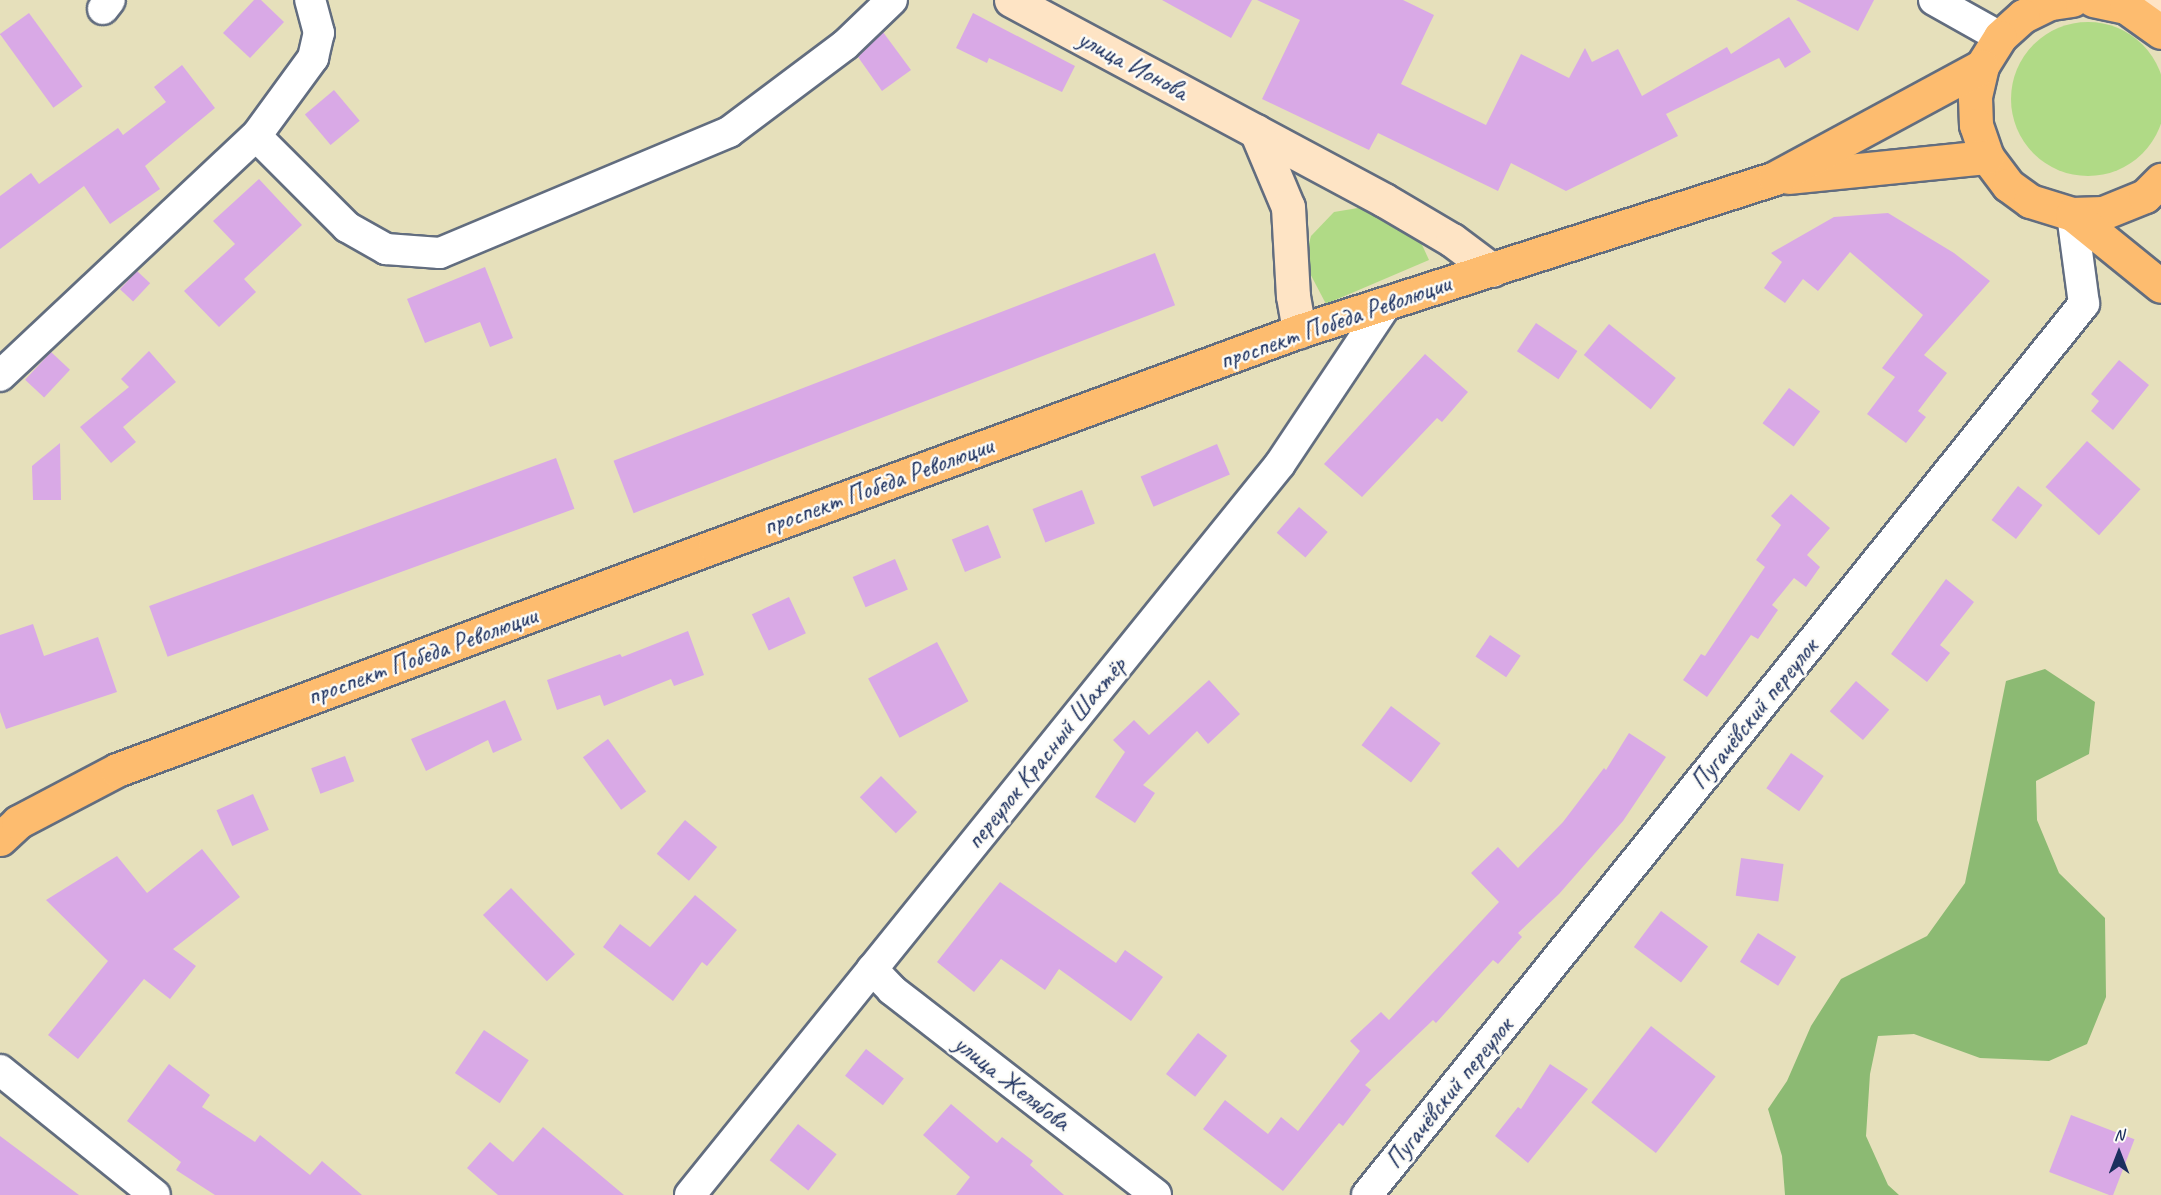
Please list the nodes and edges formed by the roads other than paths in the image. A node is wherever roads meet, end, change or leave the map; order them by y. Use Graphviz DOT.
graph roads {
  1 [pos="310,0"];
  2 [pos="892,0"];
  3 [pos="1011,0"];
  4 [pos="1934,0"];
  5 [pos="2093,0"];
  6 [pos="2058,1"];
  7 [pos="2159,20"];
  8 [pos="2000,37"];
  9 [pos="1982,66"];
  10 [pos="1256,130"];
  11 [pos="256,136"];
  12 [pos="1987,157"];
  13 [pos="1775,178"];
  14 [pos="2161,180"];
  15 [pos="2072,214"];
  16 [pos="1492,270"];
  17 [pos="2161,286"];
  18 [pos="1388,302"];
  19 [pos="1299,331"];
  20 [pos="0,376"];
  21 [pos="0,839"];
  22 [pos="872,969"];
  23 [pos="0,1070"];
  24 [pos="155,1195"];
  25 [pos="690,1195"];
  26 [pos="1155,1195"];
  27 [pos="1367,1195"];
  1 -- 11 [label="street"];
  2 -- 11 [label="street"];
  3 -- 10 [label="main road, улица Ионова"];
  4 -- 8 [label="street"];
  5 -- 7 [label="main road"];
  6 -- 8 [label="main road"];
  8 -- 9 [label="main road"];
  9 -- 12 [label="main road"];
  9 -- 13 [label="main road, проспект Победа Революции"];
  10 -- 16 [label="main road, улица Ионова"];
  10 -- 19 [label="main road"];
  11 -- 20 [label="street"];
  12 -- 13 [label="main road, проспект Победа Революции"];
  12 -- 15 [label="main road"];
  13 -- 16 [label="main road, проспект Победа Революции"];
  14 -- 15 [label="main road"];
  15 -- 17 [label="main road"];
  15 -- 27 [label="street, Пугачёвский переулок"];
  16 -- 18 [label="main road, проспект Победа Революции"];
  18 -- 19 [label="main road, проспект Победа Революции"];
  18 -- 22 [label="street, переулок Красный Шахтёр"];
  19 -- 21 [label="main road, проспект Победа Революции"];
  22 -- 25 [label="street, переулок Красный Шахтёр"];
  22 -- 26 [label="street, улица Желябова"];
  23 -- 24 [label="street"];
}
